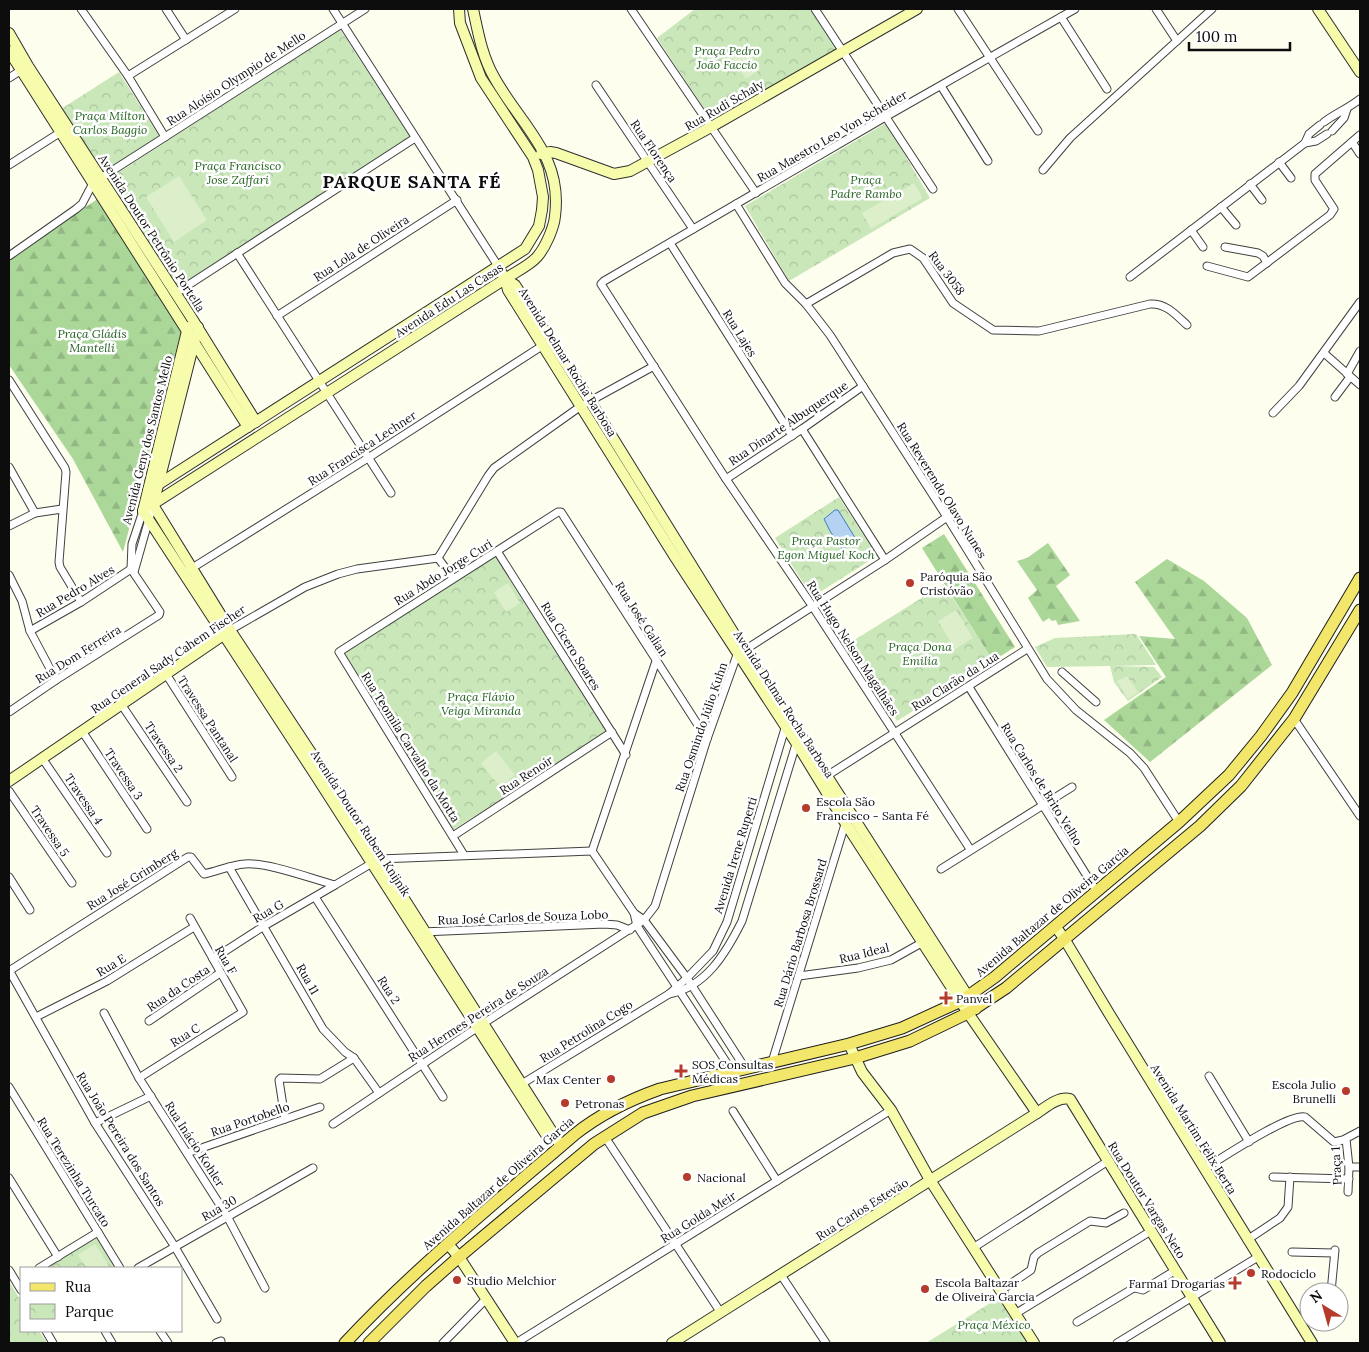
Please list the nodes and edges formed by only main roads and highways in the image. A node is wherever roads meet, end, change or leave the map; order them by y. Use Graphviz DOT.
graph roads {
  1 [pos="1360,578"];
  2 [pos="1360,610"];
  3 [pos="345,1343"];
  4 [pos="369,1343"];
  1 -- 3 [label="main road, Avenida Baltazar de Oliveira Garcia"];
  2 -- 4 [label="main road"];
}
